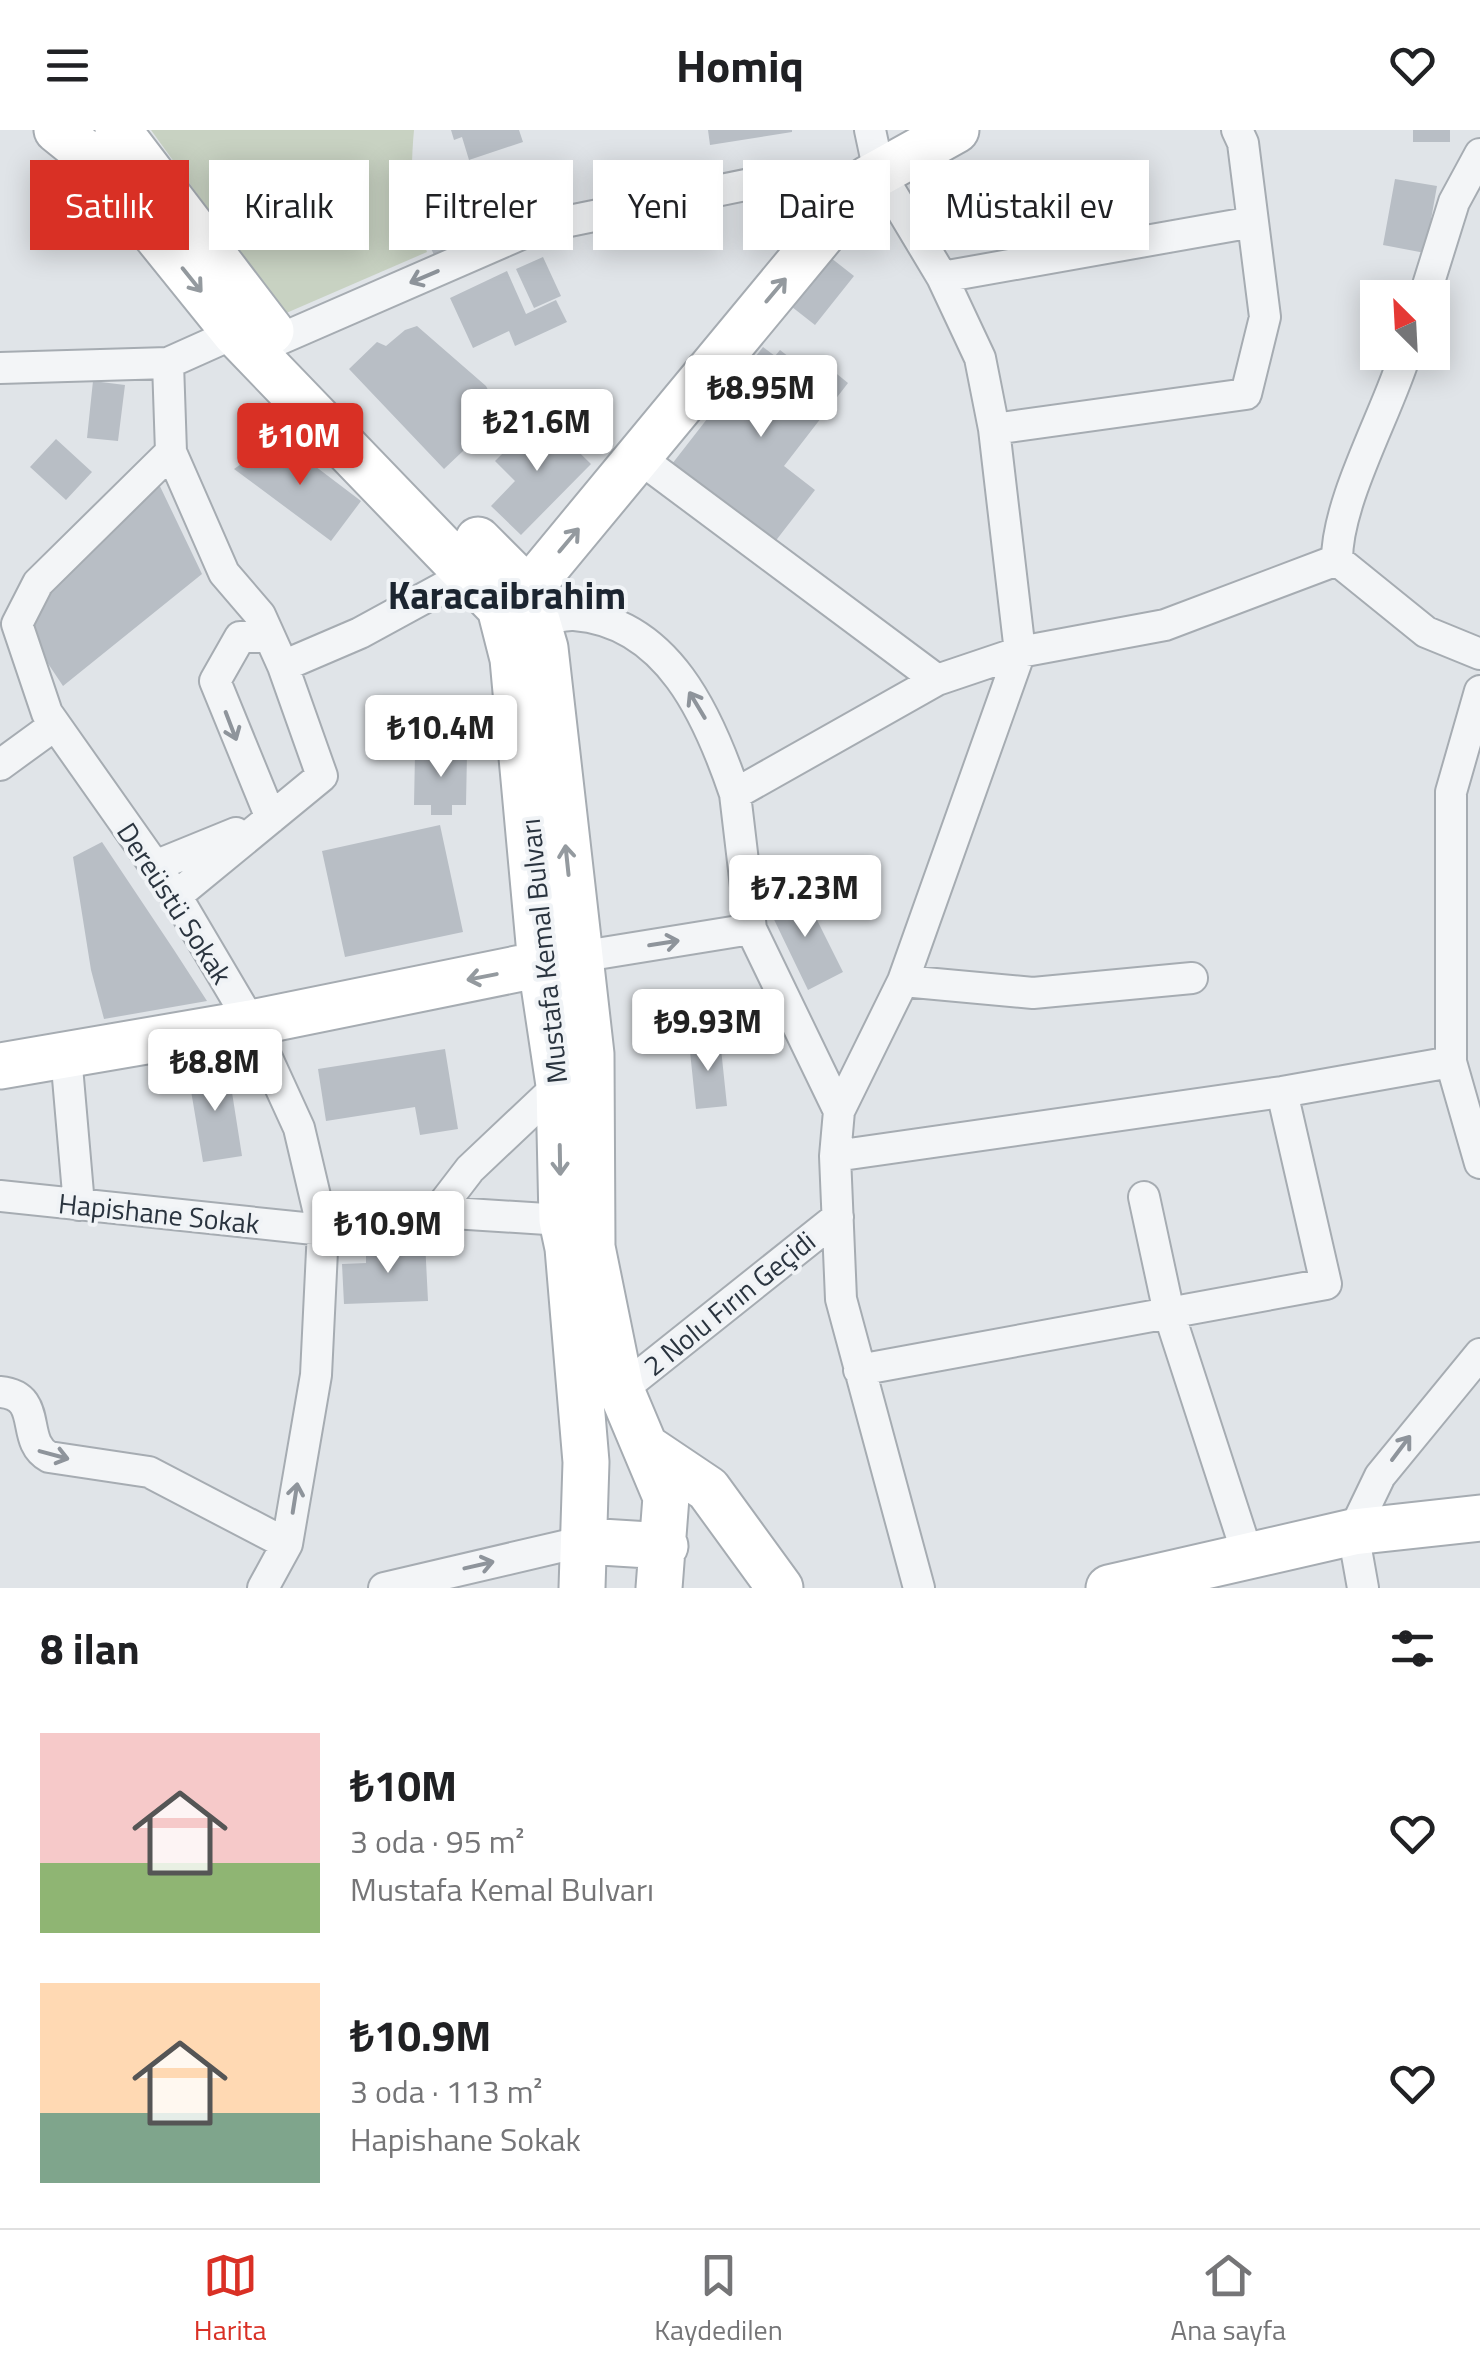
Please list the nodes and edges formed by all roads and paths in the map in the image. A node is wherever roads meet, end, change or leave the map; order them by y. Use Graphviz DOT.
graph roads {
  1 [pos="57,130"];
  2 [pos="118,130"];
  3 [pos="956,130"];
  4 [pos="1237,130"];
  5 [pos="1480,154"];
  6 [pos="881,160"];
  7 [pos="743,186"];
  8 [pos="890,198"];
  9 [pos="1253,222"];
  10 [pos="801,250"];
  11 [pos="942,277"];
  12 [pos="1430,280"];
  13 [pos="256,337"];
  14 [pos="168,364"];
  15 [pos="0,368"];
  16 [pos="1400,370"];
  17 [pos="994,429"];
  18 [pos="172,452"];
  19 [pos="638,457"];
  20 [pos="1337,560"];
  21 [pos="470,573"];
  22 [pos="518,614"];
  23 [pos="270,637"];
  24 [pos="1020,652"];
  25 [pos="1480,654"];
  26 [pos="283,666"];
  27 [pos="937,680"];
  28 [pos="1480,690"];
  29 [pos="55,725"];
  30 [pos="0,765"];
  31 [pos="735,794"];
  32 [pos="272,818"];
  33 [pos="155,866"];
  34 [pos="176,896"];
  35 [pos="751,929"];
  36 [pos="560,961"];
  37 [pos="1192,978"];
  38 [pos="903,981"];
  39 [pos="251,1024"];
  40 [pos="66,1054"];
  41 [pos="1450,1062"];
  42 [pos="0,1066"];
  43 [pos="559,1085"];
  44 [pos="1282,1092"];
  45 [pos="839,1111"];
  46 [pos="834,1156"];
  47 [pos="1480,1164"];
  48 [pos="0,1196"];
  49 [pos="1144,1197"];
  50 [pos="79,1204"];
  51 [pos="437,1212"];
  52 [pos="838,1217"];
  53 [pos="562,1220"];
  54 [pos="323,1230"];
  55 [pos="1169,1313"];
  56 [pos="1480,1354"];
  57 [pos="859,1370"];
  58 [pos="621,1390"];
  59 [pos="0,1392"];
  60 [pos="647,1448"];
  61 [pos="586,1462"];
  62 [pos="1480,1518"];
  63 [pos="1352,1532"];
  64 [pos="585,1541"];
  65 [pos="287,1544"];
  66 [pos="1248,1556"];
  67 [pos="662,1567"];
  68 [pos="1124,1586"];
  69 [pos="263,1588"];
  70 [pos="384,1588"];
  71 [pos="582,1588"];
  72 [pos="780,1588"];
  73 [pos="919,1588"];
  74 [pos="1363,1588"];
  1 -- 13 [label="main road, Mustafa Kemal Bulvarı, one-way"];
  2 -- 13 [label="main road, Mustafa Kemal Bulvarı"];
  3 -- 6 [label="main road"];
  4 -- 9 [label="street"];
  5 -- 12 [label="street"];
  7 -- 13 [label="street, one-way"];
  8 -- 11 [label="street"];
  9 -- 11 [label="street"];
  9 -- 17 [label="street"];
  19 -- 10 [label="main road, one-way"];
  11 -- 17 [label="street"];
  13 -- 14 [label="street"];
  13 -- 21 [label="main road, Mustafa Kemal Bulvarı"];
  13 -- 22 [label="main road, Mustafa Kemal Bulvarı"];
  14 -- 15 [label="street"];
  14 -- 18 [label="street"];
  16 -- 20 [label="street"];
  17 -- 24 [label="street"];
  18 -- 23 [label="street"];
  18 -- 29 [label="street, Dereüstü Sokak"];
  22 -- 19 [label="main road, one-way"];
  19 -- 27 [label="street"];
  20 -- 24 [label="street"];
  20 -- 25 [label="street"];
  21 -- 22 [label="main road, Mustafa Kemal Bulvarı"];
  21 -- 26 [label="street"];
  31 -- 22 [label="street, one-way"];
  22 -- 36 [label="main road, Mustafa Kemal Bulvarı"];
  23 -- 26 [label="street"];
  23 -- 32 [label="street, one-way"];
  24 -- 27 [label="street"];
  24 -- 38 [label="street"];
  26 -- 32 [label="street"];
  27 -- 31 [label="street"];
  28 -- 41 [label="street"];
  29 -- 30 [label="street"];
  29 -- 33 [label="street, Dereüstü Sokak"];
  31 -- 35 [label="street"];
  32 -- 33 [label="street"];
  32 -- 34 [label="street"];
  33 -- 34 [label="street, Dereüstü Sokak"];
  34 -- 39 [label="street, Dereüstü Sokak"];
  36 -- 35 [label="street, one-way"];
  35 -- 45 [label="street"];
  36 -- 39 [label="main road, one-way"];
  36 -- 43 [label="main road, Mustafa Kemal Bulvarı"];
  36 -- 58 [label="main road, Mustafa Kemal Bulvarı"];
  37 -- 38 [label="street"];
  38 -- 45 [label="street"];
  39 -- 40 [label="main road"];
  39 -- 54 [label="street, Dereüstü Sokak"];
  40 -- 42 [label="main road"];
  40 -- 50 [label="street"];
  41 -- 44 [label="street"];
  41 -- 47 [label="street"];
  43 -- 51 [label="street"];
  43 -- 53 [label="main road, Mustafa Kemal Bulvarı, one-way"];
  44 -- 46 [label="street"];
  44 -- 55 [label="street"];
  45 -- 46 [label="street"];
  46 -- 52 [label="street"];
  48 -- 50 [label="street, Hapishane Sokak"];
  49 -- 55 [label="street"];
  50 -- 54 [label="street, Hapishane Sokak"];
  51 -- 53 [label="street, Hapishane Sokak"];
  51 -- 54 [label="street, Hapishane Sokak"];
  52 -- 57 [label="street"];
  52 -- 58 [label="street, 2 Nolu Fırın Geçidi"];
  53 -- 61 [label="main road, Mustafa Kemal Bulvarı"];
  65 -- 54 [label="street, Dereüstü Sokak, one-way"];
  55 -- 57 [label="street"];
  55 -- 66 [label="street"];
  63 -- 56 [label="street, one-way"];
  57 -- 73 [label="street"];
  58 -- 60 [label="main road, Mustafa Kemal Bulvarı"];
  59 -- 65 [label="street, one-way"];
  60 -- 61 [label="main road"];
  60 -- 67 [label="main road, Mustafa Kemal Bulvarı"];
  60 -- 72 [label="main road"];
  61 -- 64 [label="main road, Mustafa Kemal Bulvarı"];
  62 -- 63 [label="main road"];
  63 -- 66 [label="main road"];
  63 -- 74 [label="street"];
  64 -- 67 [label="main road"];
  70 -- 64 [label="street, one-way"];
  64 -- 71 [label="main road, Mustafa Kemal Bulvarı"];
  65 -- 69 [label="street, Dereüstü Sokak"];
  66 -- 68 [label="main road"];
}
